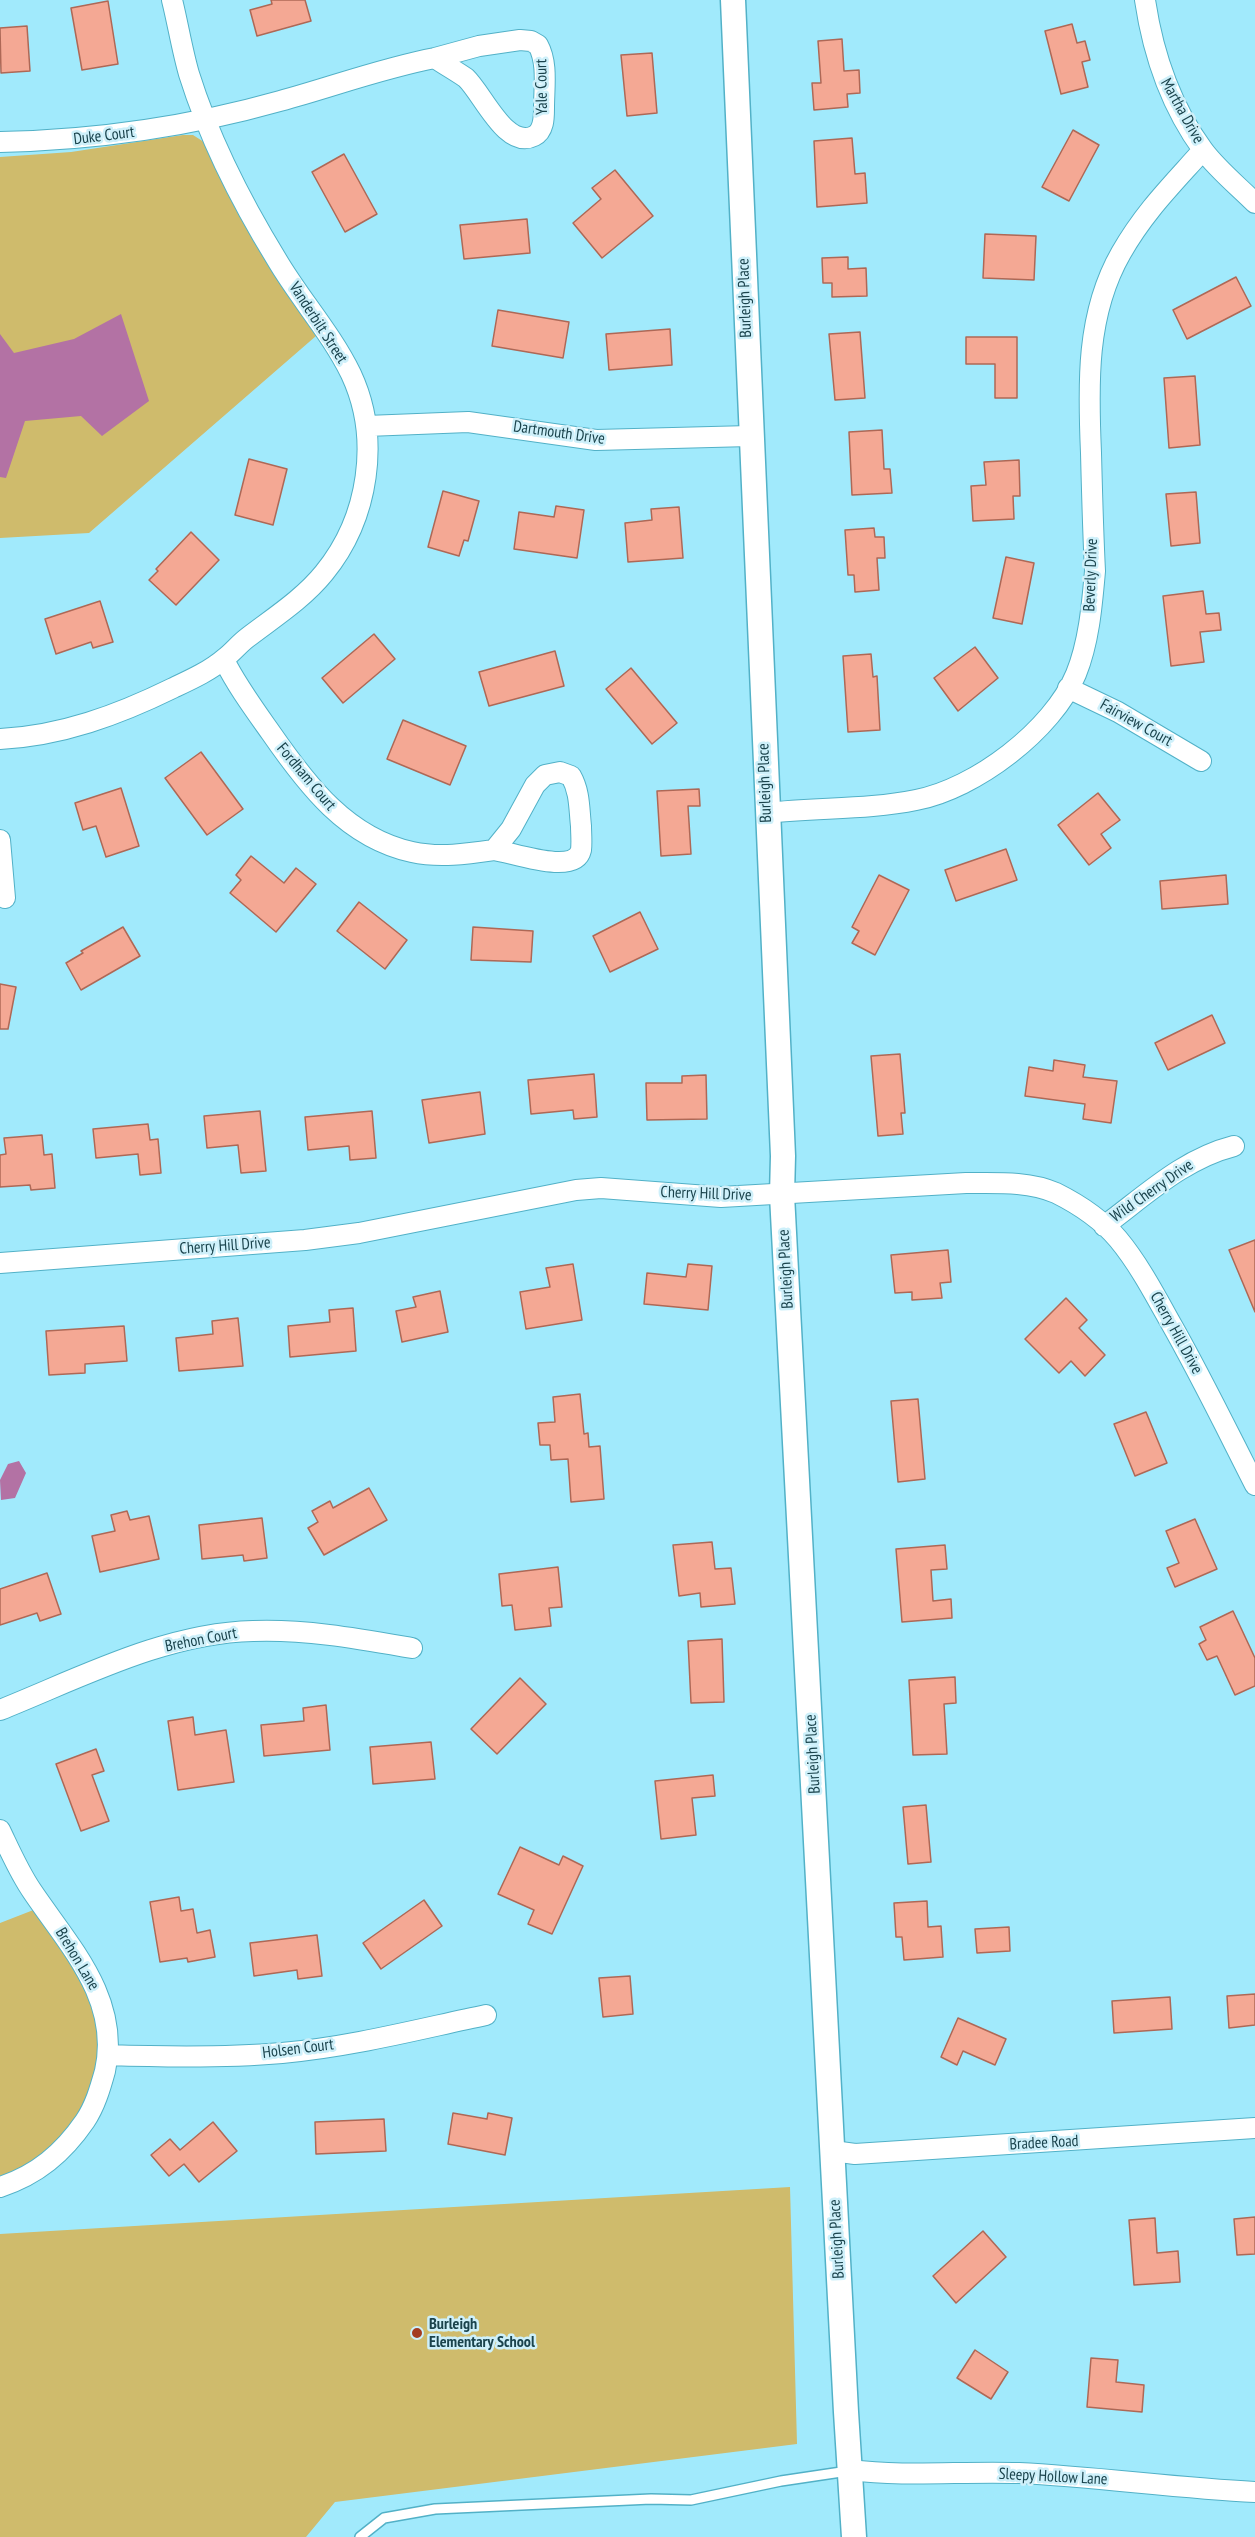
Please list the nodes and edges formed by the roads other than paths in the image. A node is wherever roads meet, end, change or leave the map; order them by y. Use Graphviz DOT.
graph roads {
  1 [pos="172,0"];
  2 [pos="733,0"];
  3 [pos="1145,0"];
  4 [pos="435,58"];
  5 [pos="206,120"];
  6 [pos="0,142"];
  7 [pos="1203,150"];
  8 [pos="1255,203"];
  9 [pos="367,426"];
  10 [pos="750,436"];
  11 [pos="224,660"];
  12 [pos="1068,688"];
  13 [pos="0,739"];
  14 [pos="1201,761"];
  15 [pos="767,813"];
  16 [pos="0,840"];
  17 [pos="494,850"];
  18 [pos="5,898"];
  19 [pos="1234,1146"];
  20 [pos="782,1195"];
  21 [pos="1104,1226"];
  22 [pos="0,1263"];
  23 [pos="1255,1485"];
  24 [pos="412,1648"];
  25 [pos="0,1710"];
  26 [pos="0,1830"];
  27 [pos="486,2015"];
  28 [pos="108,2055"];
  29 [pos="1255,2128"];
  30 [pos="833,2151"];
  31 [pos="0,2187"];
  32 [pos="850,2470"];
  33 [pos="1255,2492"];
  34 [pos="360,2537"];
  35 [pos="854,2537"];
  1 -- 5 [label="street, Vanderbilt Street"];
  2 -- 10 [label="street, Burleigh Place"];
  3 -- 7 [label="street, Martha Drive"];
  4 -- 4 [label="street, Yale Court"];
  4 -- 5 [label="street, Yale Court"];
  5 -- 6 [label="street, Duke Court"];
  5 -- 9 [label="street, Vanderbilt Street"];
  7 -- 8 [label="street, Martha Drive"];
  7 -- 12 [label="street, Beverly Drive"];
  9 -- 10 [label="street, Dartmouth Drive"];
  9 -- 11 [label="street, Vanderbilt Street"];
  10 -- 15 [label="street, Burleigh Place"];
  11 -- 13 [label="street, Vanderbilt Street"];
  11 -- 17 [label="street, Fordham Court"];
  12 -- 14 [label="street, Fairview Court"];
  12 -- 15 [label="street, Beverly Drive"];
  15 -- 20 [label="street, Burleigh Place"];
  16 -- 18 [label="street"];
  17 -- 17 [label="street, Fordham Court"];
  19 -- 21 [label="street, Wild Cherry Drive"];
  20 -- 21 [label="street, Cherry Hill Drive"];
  20 -- 22 [label="street, Cherry Hill Drive"];
  20 -- 30 [label="street, Burleigh Place"];
  21 -- 23 [label="street, Cherry Hill Drive"];
  24 -- 25 [label="street, Brehon Court"];
  26 -- 28 [label="street, Brehon Lane"];
  27 -- 28 [label="street, Holsen Court"];
  28 -- 31 [label="street, Brehon Lane"];
  29 -- 30 [label="street, Bradee Road"];
  30 -- 32 [label="street, Burleigh Place"];
  32 -- 33 [label="street, Sleepy Hollow Lane"];
  32 -- 34 [label="lane"];
  32 -- 35 [label="street, Burleigh Place"];
}
